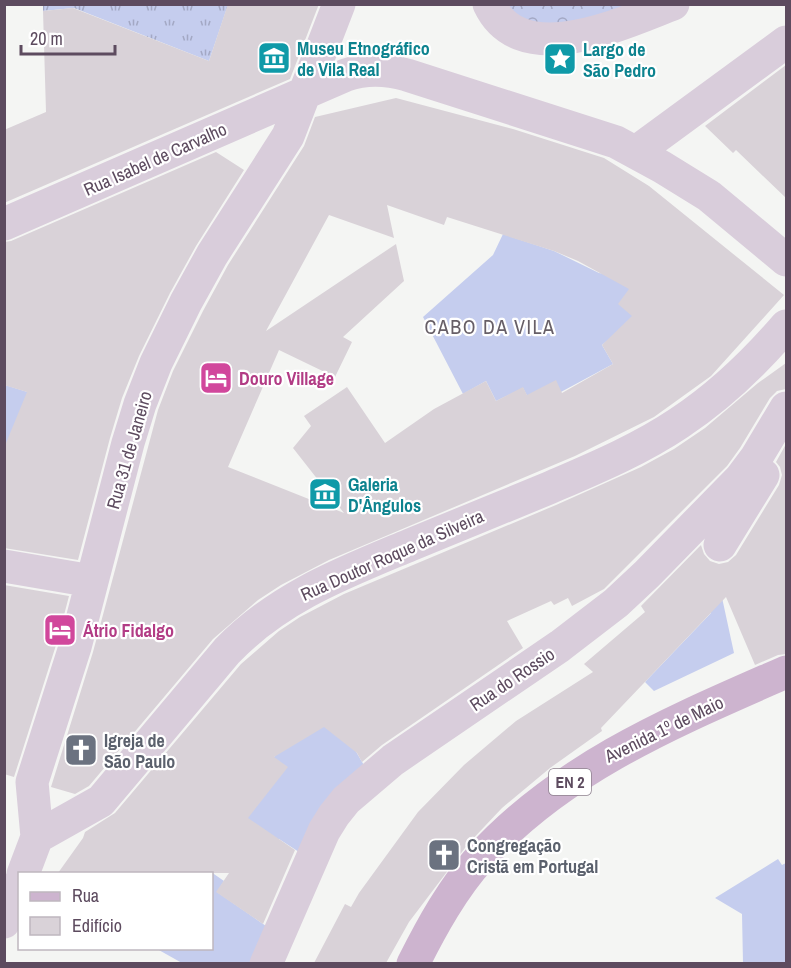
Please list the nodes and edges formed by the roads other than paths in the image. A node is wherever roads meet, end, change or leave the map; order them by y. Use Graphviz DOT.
graph roads {
  1 [pos="339,4"];
  2 [pos="673,4"];
  3 [pos="491,9"];
  4 [pos="786,42"];
  5 [pos="305,93"];
  6 [pos="636,152"];
  7 [pos="4,224"];
  8 [pos="786,260"];
  9 [pos="786,326"];
  10 [pos="786,408"];
  11 [pos="786,438"];
  12 [pos="720,545"];
  13 [pos="4,566"];
  14 [pos="92,581"];
  15 [pos="786,672"];
  16 [pos="37,837"];
  17 [pos="23,872"];
  18 [pos="18,888"];
  19 [pos="4,922"];
  20 [pos="266,963"];
  21 [pos="412,963"];
  1 -- 5 [label="street, Rua 31 de Janeiro"];
  2 -- 3 [label="street"];
  4 -- 6 [label="street"];
  5 -- 6 [label="street"];
  5 -- 7 [label="street, Rua Isabel de Carvalho"];
  5 -- 14 [label="street, Rua 31 de Janeiro"];
  6 -- 8 [label="street"];
  9 -- 16 [label="street, Rua Doutor Roque da Silveira"];
  10 -- 20 [label="street, Rua do Rossio"];
  11 -- 12 [label="street"];
  13 -- 14 [label="street"];
  14 -- 16 [label="street, Rua 31 de Janeiro"];
  15 -- 21 [label="main road, Avenida 1º de Maio / EN 2"];
  16 -- 17 [label="street"];
  18 -- 19 [label="street"];
}
